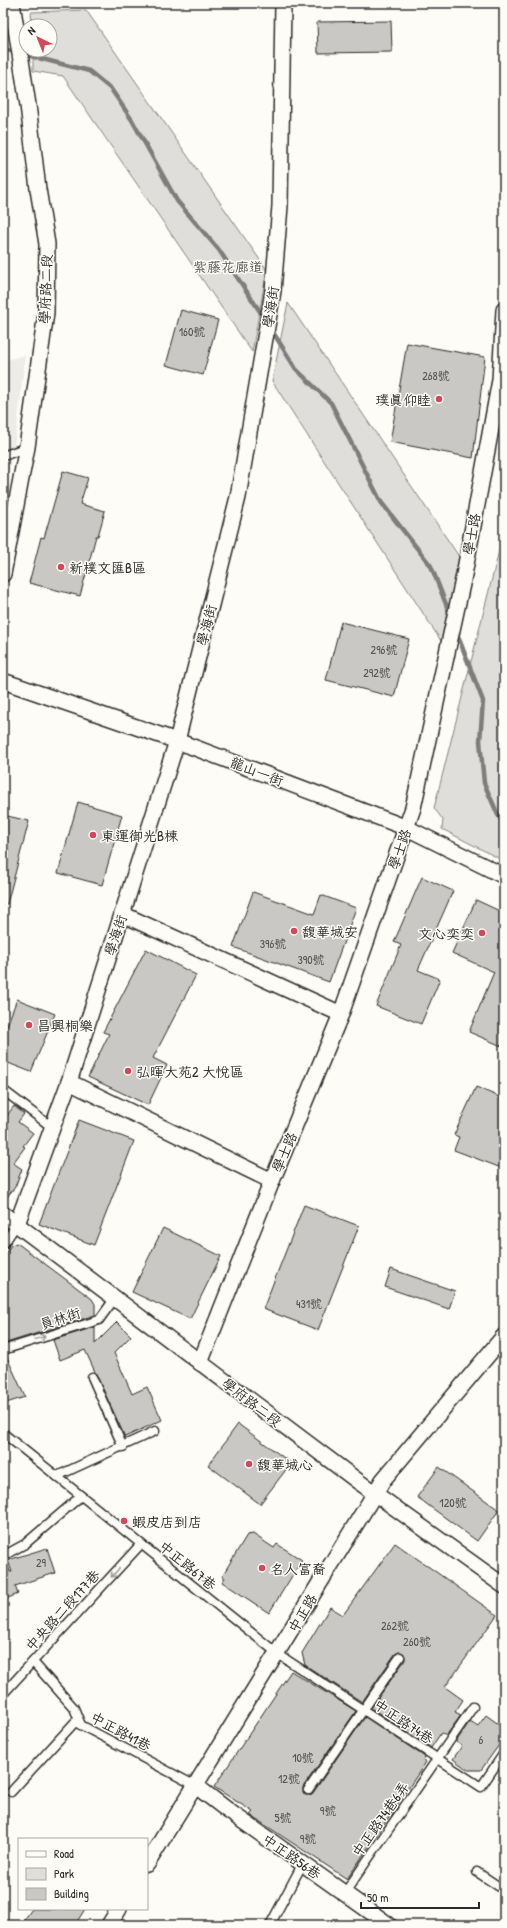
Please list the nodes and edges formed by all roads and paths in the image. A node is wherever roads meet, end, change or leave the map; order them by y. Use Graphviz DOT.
graph roads {
  1 [pos="12,3"];
  2 [pos="283,3"];
  3 [pos="504,310"];
  4 [pos="27,447"];
  5 [pos="3,456"];
  6 [pos="3,574"];
  7 [pos="3,681"];
  8 [pos="177,741"];
  9 [pos="407,828"];
  10 [pos="504,876"];
  11 [pos="122,914"];
  12 [pos="341,1014"];
  13 [pos="69,1082"];
  14 [pos="3,1090"];
  15 [pos="53,1128"];
  16 [pos="272,1181"];
  17 [pos="3,1214"];
  18 [pos="16,1224"];
  19 [pos="3,1246"];
  20 [pos="115,1298"];
  21 [pos="504,1336"];
  22 [pos="3,1350"];
  23 [pos="200,1363"];
  24 [pos="92,1377"];
  25 [pos="154,1431"];
  26 [pos="3,1433"];
  27 [pos="123,1447"];
  28 [pos="57,1476"];
  29 [pos="375,1494"];
  30 [pos="82,1496"];
  31 [pos="141,1544"];
  32 [pos="3,1556"];
  33 [pos="504,1586"];
  34 [pos="278,1654"];
  35 [pos="400,1657"];
  36 [pos="33,1662"];
  37 [pos="3,1694"];
  38 [pos="474,1707"];
  39 [pos="364,1710"];
  40 [pos="81,1725"];
  41 [pos="504,1753"];
  42 [pos="437,1759"];
  43 [pos="196,1786"];
  44 [pos="308,1790"];
  45 [pos="11,1792"];
  46 [pos="148,1862"];
  47 [pos="303,1863"];
  48 [pos="477,1872"];
  49 [pos="504,1890"];
  50 [pos="344,1894"];
  51 [pos="118,1910"];
  52 [pos="3,1923"];
  53 [pos="6,1925"];
  54 [pos="109,1925"];
  55 [pos="270,1925"];
  56 [pos="389,1925"];
  1 -- 4 [label="street, 學府路二段"];
  2 -- 8 [label="street, 學海街"];
  3 -- 9 [label="street, 學士路"];
  4 -- 5 [label="lane"];
  4 -- 6 [label="street, 學府路二段"];
  7 -- 8 [label="street, 龍山一街"];
  8 -- 9 [label="street, 龍山一街"];
  8 -- 11 [label="street, 學海街"];
  9 -- 10 [label="street, 龍山一街"];
  9 -- 12 [label="street, 學士路"];
  11 -- 12 [label="street"];
  11 -- 13 [label="street, 學海街"];
  12 -- 16 [label="street, 學士路"];
  13 -- 15 [label="street, 學海街"];
  13 -- 16 [label="street"];
  14 -- 15 [label="lane"];
  15 -- 18 [label="street, 學海街"];
  16 -- 23 [label="street, 學士路"];
  17 -- 18 [label="street, 學府路二段"];
  18 -- 19 [label="lane"];
  18 -- 20 [label="street, 學府路二段"];
  22 -- 20 [label="lane, 員林街, one-way"];
  20 -- 23 [label="street, 學府路二段"];
  21 -- 29 [label="street, 中正路"];
  23 -- 29 [label="street, 學府路二段"];
  24 -- 27 [label="lane"];
  25 -- 27 [label="lane"];
  26 -- 28 [label="lane, 中正路67巷"];
  27 -- 28 [label="lane"];
  28 -- 30 [label="lane, 中正路67巷"];
  29 -- 33 [label="street, 學府路二段"];
  29 -- 34 [label="street, 中正路"];
  30 -- 31 [label="lane, 中正路67巷"];
  30 -- 32 [label="lane"];
  31 -- 34 [label="lane, 中正路67巷"];
  31 -- 36 [label="lane, 中央路二段177巷, one-way"];
  34 -- 39 [label="lane, 中正路74巷"];
  34 -- 43 [label="street, 中正路"];
  35 -- 39 [label="lane"];
  36 -- 37 [label="lane, 中央路二段177巷"];
  36 -- 40 [label="lane"];
  38 -- 42 [label="lane, 中正路74巷6弄"];
  39 -- 42 [label="lane, 中正路74巷"];
  39 -- 44 [label="lane"];
  40 -- 43 [label="lane, 中正路41巷"];
  40 -- 45 [label="lane, 中正路41巷"];
  41 -- 42 [label="lane, 中正路74巷"];
  42 -- 50 [label="lane, 中正路74巷6弄"];
  43 -- 46 [label="street, 中正路"];
  43 -- 47 [label="street, 中正路56巷"];
  47 -- 50 [label="street, 中正路56巷"];
  47 -- 55 [label="lane"];
  48 -- 49 [label="lane"];
  50 -- 56 [label="street, 中正路56巷"];
  51 -- 54 [label="street"];
  52 -- 53 [label="lane"];
}
